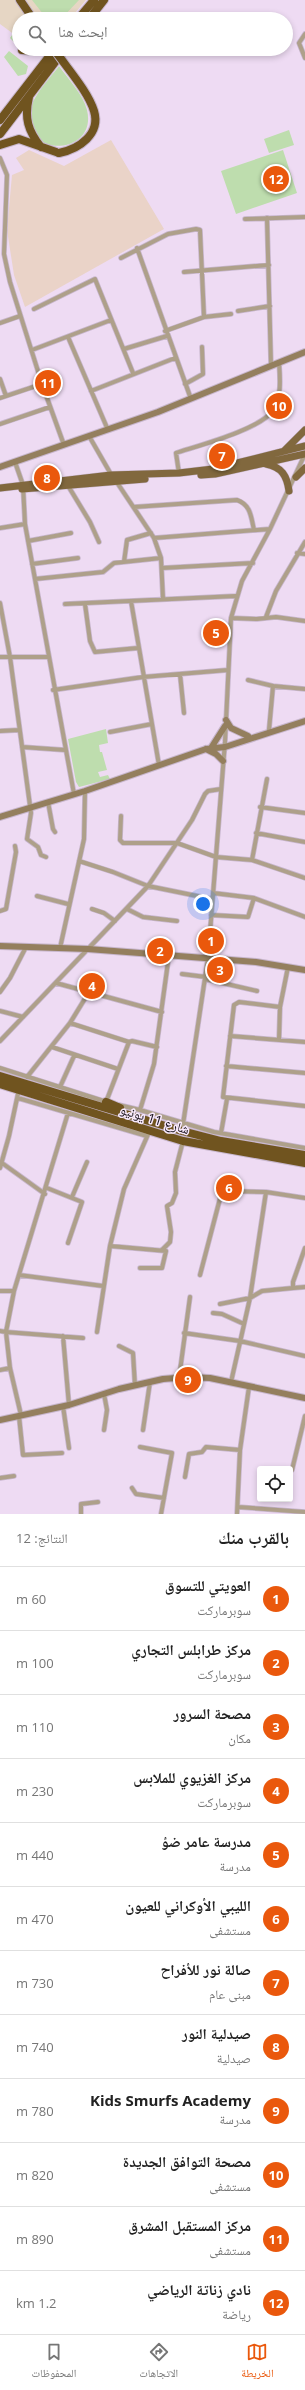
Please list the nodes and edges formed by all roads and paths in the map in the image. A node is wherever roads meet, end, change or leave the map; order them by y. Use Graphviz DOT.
graph roads {
  1 [pos="20,0"];
  2 [pos="94,0"];
  3 [pos="104,0"];
  4 [pos="28,12"];
  5 [pos="83,12"];
  6 [pos="95,12"];
  7 [pos="305,34"];
  8 [pos="49,56"];
  9 [pos="59,56"];
  10 [pos="59,56"];
  11 [pos="305,58"];
  12 [pos="29,94"];
  13 [pos="0,120"];
  14 [pos="0,134"];
  15 [pos="0,145"];
  16 [pos="41,148"];
  17 [pos="0,158"];
  18 [pos="305,217"];
  19 [pos="267,218"];
  20 [pos="245,219"];
  21 [pos="137,248"];
  22 [pos="2,255"];
  23 [pos="121,258"];
  24 [pos="268,265"];
  25 [pos="202,270"];
  26 [pos="184,272"];
  27 [pos="270,306"];
  28 [pos="34,309"];
  29 [pos="238,311"];
  30 [pos="231,314"];
  31 [pos="20,316"];
  32 [pos="204,317"];
  33 [pos="111,320"];
  34 [pos="0,323"];
  35 [pos="165,331"];
  36 [pos="167,336"];
  37 [pos="68,337"];
  38 [pos="202,347"];
  39 [pos="124,349"];
  40 [pos="32,350"];
  41 [pos="304,353"];
  42 [pos="175,358"];
  43 [pos="279,362"];
  44 [pos="271,365"];
  45 [pos="133,373"];
  46 [pos="0,379"];
  47 [pos="42,384"];
  48 [pos="185,384"];
  49 [pos="91,391"];
  50 [pos="6,396"];
  51 [pos="0,398"];
  52 [pos="191,399"];
  53 [pos="50,407"];
  54 [pos="0,424"];
  55 [pos="108,430"];
  56 [pos="305,430"];
  57 [pos="89,436"];
  58 [pos="64,445"];
  59 [pos="305,446"];
  60 [pos="284,452"];
  61 [pos="305,454"];
  62 [pos="15,462"];
  63 [pos="264,463"];
  64 [pos="0,467"];
  65 [pos="305,468"];
  66 [pos="179,473"];
  67 [pos="296,477"];
  68 [pos="113,478"];
  69 [pos="67,484"];
  70 [pos="32,486"];
  71 [pos="23,487"];
  72 [pos="0,488"];
  73 [pos="289,491"];
  74 [pos="0,493"];
  75 [pos="134,507"];
  76 [pos="25,524"];
  77 [pos="0,528"];
  78 [pos="270,529"];
  79 [pos="254,530"];
  80 [pos="71,533"];
  81 [pos="151,533"];
  82 [pos="154,538"];
  83 [pos="28,541"];
  84 [pos="99,542"];
  85 [pos="305,542"];
  86 [pos="297,553"];
  87 [pos="305,554"];
  88 [pos="78,558"];
  89 [pos="161,558"];
  90 [pos="124,562"];
  91 [pos="252,563"];
  92 [pos="32,564"];
  93 [pos="162,568"];
  94 [pos="34,579"];
  95 [pos="236,596"];
  96 [pos="163,599"];
  97 [pos="131,601"];
  98 [pos="0,603"];
  99 [pos="65,604"];
  100 [pos="85,604"];
  101 [pos="266,617"];
  102 [pos="230,618"];
  103 [pos="1,619"];
  104 [pos="305,621"];
  105 [pos="138,648"];
  106 [pos="10,656"];
  107 [pos="0,657"];
  108 [pos="48,657"];
  109 [pos="228,670"];
  110 [pos="180,674"];
  111 [pos="144,677"];
  112 [pos="248,680"];
  113 [pos="273,686"];
  114 [pos="305,689"];
  115 [pos="53,690"];
  116 [pos="184,713"];
  117 [pos="305,721"];
  118 [pos="226,723"];
  119 [pos="152,724"];
  120 [pos="19,730"];
  121 [pos="269,730"];
  122 [pos="0,731"];
  123 [pos="110,732"];
  124 [pos="248,736"];
  125 [pos="224,745"];
  126 [pos="22,747"];
  127 [pos="208,748"];
  128 [pos="65,750"];
  129 [pos="223,761"];
  130 [pos="158,765"];
  131 [pos="267,779"];
  132 [pos="221,789"];
  133 [pos="84,791"];
  134 [pos="74,794"];
  135 [pos="48,802"];
  136 [pos="260,807"];
  137 [pos="30,808"];
  138 [pos="305,813"];
  139 [pos="121,816"];
  140 [pos="0,817"];
  141 [pos="55,832"];
  142 [pos="256,833"];
  143 [pos="305,842"];
  144 [pos="177,843"];
  145 [pos="14,846"];
  146 [pos="46,857"];
  147 [pos="216,857"];
  148 [pos="252,860"];
  149 [pos="79,862"];
  150 [pos="305,878"];
  151 [pos="148,886"];
  152 [pos="213,893"];
  153 [pos="37,896"];
  154 [pos="254,898"];
  155 [pos="212,899"];
  156 [pos="68,904"];
  157 [pos="92,909"];
  158 [pos="127,909"];
  159 [pos="0,911"];
  160 [pos="211,915"];
  161 [pos="305,917"];
  162 [pos="115,921"];
  163 [pos="177,921"];
  164 [pos="0,946"];
  165 [pos="26,947"];
  166 [pos="60,948"];
  167 [pos="88,949"];
  168 [pos="169,955"];
  169 [pos="208,958"];
  170 [pos="288,967"];
  171 [pos="305,970"];
  172 [pos="182,974"];
  173 [pos="205,978"];
  174 [pos="56,983"];
  175 [pos="0,985"];
  176 [pos="5,986"];
  177 [pos="257,990"];
  178 [pos="0,992"];
  179 [pos="89,992"];
  180 [pos="280,1007"];
  181 [pos="0,1011"];
  182 [pos="162,1012"];
  183 [pos="23,1017"];
  184 [pos="70,1023"];
  185 [pos="230,1036"];
  186 [pos="279,1040"];
  187 [pos="0,1041"];
  188 [pos="129,1042"];
  189 [pos="305,1042"];
  190 [pos="52,1047"];
  191 [pos="157,1047"];
  192 [pos="74,1056"];
  193 [pos="226,1066"];
  194 [pos="0,1068"];
  195 [pos="118,1069"];
  196 [pos="305,1073"];
  197 [pos="0,1076"];
  198 [pos="27,1077"];
  199 [pos="0,1084"];
  200 [pos="60,1087"];
  201 [pos="19,1089"];
  202 [pos="18,1098"];
  203 [pos="227,1099"];
  204 [pos="106,1102"];
  205 [pos="77,1103"];
  206 [pos="305,1106"];
  207 [pos="140,1110"];
  208 [pos="68,1113"];
  209 [pos="134,1117"];
  210 [pos="182,1127"];
  211 [pos="149,1133"];
  212 [pos="220,1133"];
  213 [pos="183,1141"];
  214 [pos="305,1148"];
  215 [pos="0,1151"];
  216 [pos="5,1153"];
  217 [pos="305,1155"];
  218 [pos="87,1162"];
  219 [pos="305,1163"];
  220 [pos="1,1165"];
  221 [pos="47,1188"];
  222 [pos="266,1192"];
  223 [pos="45,1194"];
  224 [pos="72,1197"];
  225 [pos="305,1198"];
  226 [pos="68,1243"];
  227 [pos="110,1246"];
  228 [pos="305,1248"];
  229 [pos="162,1250"];
  230 [pos="140,1268"];
  231 [pos="19,1275"];
  232 [pos="200,1275"];
  233 [pos="103,1286"];
  234 [pos="305,1287"];
  235 [pos="294,1288"];
  236 [pos="0,1291"];
  237 [pos="14,1291"];
  238 [pos="190,1297"];
  239 [pos="250,1298"];
  240 [pos="220,1304"];
  241 [pos="213,1313"];
  242 [pos="244,1324"];
  243 [pos="0,1331"];
  244 [pos="6,1332"];
  245 [pos="98,1332"];
  246 [pos="184,1333"];
  247 [pos="63,1336"];
  248 [pos="83,1338"];
  249 [pos="240,1341"];
  250 [pos="119,1346"];
  251 [pos="305,1356"];
  252 [pos="10,1368"];
  253 [pos="0,1370"];
  254 [pos="178,1378"];
  255 [pos="150,1382"];
  256 [pos="231,1382"];
  257 [pos="135,1386"];
  258 [pos="249,1387"];
  259 [pos="104,1394"];
  260 [pos="305,1398"];
  261 [pos="66,1405"];
  262 [pos="20,1415"];
  263 [pos="305,1416"];
  264 [pos="0,1420"];
  265 [pos="104,1430"];
  266 [pos="143,1430"];
  267 [pos="140,1447"];
  268 [pos="69,1448"];
  269 [pos="240,1450"];
  270 [pos="62,1453"];
  271 [pos="293,1466"];
  272 [pos="14,1476"];
  273 [pos="185,1476"];
  274 [pos="0,1478"];
  275 [pos="132,1488"];
  276 [pos="164,1498"];
  277 [pos="98,1502"];
  278 [pos="238,1507"];
  279 [pos="288,1512"];
  280 [pos="305,1512"];
  281 [pos="81,1514"];
  282 [pos="161,1514"];
  283 [pos="237,1514"];
  1 -- 4 [label="highway"];
  2 -- 5 [label="highway"];
  3 -- 6 [label="highway"];
  7 -- 11 [label="street"];
  8 -- 13 [label="highway"];
  9 -- 16 [label="highway, bridge"];
  10 -- 12 [label="highway"];
  12 -- 14 [label="highway"];
  12 -- 16 [label="highway"];
  15 -- 16 [label="highway"];
  17 -- 22 [label="street"];
  18 -- 19 [label="street"];
  19 -- 20 [label="street"];
  19 -- 24 [label="street"];
  21 -- 23 [label="street"];
  21 -- 25 [label="street"];
  21 -- 35 [label="street"];
  22 -- 31 [label="street"];
  24 -- 25 [label="street"];
  24 -- 27 [label="street"];
  25 -- 26 [label="street"];
  25 -- 32 [label="street"];
  27 -- 29 [label="street"];
  27 -- 44 [label="street"];
  28 -- 33 [label="street"];
  30 -- 32 [label="street"];
  31 -- 34 [label="street"];
  31 -- 40 [label="street"];
  32 -- 35 [label="street"];
  33 -- 37 [label="street"];
  33 -- 39 [label="street"];
  35 -- 36 [label="street"];
  36 -- 39 [label="street"];
  36 -- 42 [label="street"];
  37 -- 40 [label="street"];
  37 -- 49 [label="street"];
  38 -- 48 [label="street"];
  39 -- 45 [label="street"];
  40 -- 47 [label="street"];
  41 -- 43 [label="main road"];
  42 -- 45 [label="street"];
  42 -- 48 [label="street"];
  43 -- 44 [label="main road"];
  43 -- 66 [label="street"];
  44 -- 52 [label="main road"];
  45 -- 49 [label="street"];
  46 -- 50 [label="street"];
  47 -- 50 [label="street"];
  47 -- 53 [label="street"];
  48 -- 52 [label="street"];
  49 -- 55 [label="street"];
  50 -- 51 [label="street"];
  52 -- 55 [label="main road"];
  53 -- 54 [label="street"];
  53 -- 58 [label="street"];
  55 -- 57 [label="main road"];
  56 -- 60 [label="main road"];
  57 -- 58 [label="main road"];
  57 -- 68 [label="street"];
  58 -- 62 [label="main road"];
  59 -- 60 [label="main road"];
  60 -- 66 [label="main road"];
  61 -- 63 [label="main road"];
  61 -- 67 [label="street"];
  62 -- 64 [label="main road"];
  62 -- 71 [label="street"];
  63 -- 68 [label="main road"];
  63 -- 73 [label="main road"];
  65 -- 67 [label="main road"];
  66 -- 68 [label="main road"];
  67 -- 73 [label="street"];
  68 -- 69 [label="main road"];
  68 -- 70 [label="main road"];
  68 -- 75 [label="street"];
  69 -- 70 [label="main road"];
  69 -- 84 [label="street"];
  70 -- 71 [label="main road"];
  71 -- 72 [label="main road"];
  71 -- 74 [label="main road"];
  71 -- 76 [label="street"];
  73 -- 78 [label="street"];
  75 -- 79 [label="street"];
  75 -- 81 [label="street"];
  76 -- 77 [label="street"];
  76 -- 83 [label="street"];
  78 -- 79 [label="street"];
  78 -- 91 [label="street"];
  79 -- 82 [label="street"];
  80 -- 83 [label="street"];
  81 -- 82 [label="street"];
  81 -- 90 [label="street"];
  82 -- 89 [label="street"];
  83 -- 92 [label="street"];
  85 -- 86 [label="street"];
  86 -- 87 [label="street"];
  86 -- 101 [label="street"];
  88 -- 92 [label="street"];
  89 -- 90 [label="street"];
  89 -- 93 [label="street"];
  90 -- 94 [label="street"];
  91 -- 93 [label="street"];
  91 -- 95 [label="street"];
  92 -- 94 [label="street"];
  93 -- 96 [label="street"];
  94 -- 108 [label="street"];
  95 -- 96 [label="street"];
  95 -- 102 [label="street"];
  96 -- 97 [label="street"];
  97 -- 100 [label="street"];
  97 -- 105 [label="street"];
  98 -- 103 [label="street"];
  99 -- 100 [label="street"];
  100 -- 105 [label="street"];
  101 -- 102 [label="street"];
  101 -- 104 [label="street"];
  102 -- 109 [label="street"];
  103 -- 106 [label="street"];
  105 -- 111 [label="street"];
  106 -- 107 [label="street"];
  106 -- 108 [label="street"];
  106 -- 120 [label="street"];
  108 -- 115 [label="street"];
  109 -- 110 [label="street"];
  109 -- 118 [label="street"];
  110 -- 111 [label="street"];
  110 -- 116 [label="street"];
  111 -- 115 [label="street"];
  111 -- 119 [label="street"];
  112 -- 113 [label="street"];
  113 -- 114 [label="street"];
  113 -- 121 [label="street"];
  115 -- 128 [label="street"];
  117 -- 121 [label="main road"];
  117 -- 125 [label="main road"];
  118 -- 124 [label="main road"];
  118 -- 125 [label="street"];
  118 -- 127 [label="main road"];
  119 -- 123 [label="street"];
  119 -- 130 [label="street"];
  120 -- 122 [label="street"];
  120 -- 126 [label="street"];
  121 -- 124 [label="main road"];
  124 -- 125 [label="main road"];
  125 -- 127 [label="main road"];
  125 -- 129 [label="street"];
  126 -- 128 [label="street"];
  126 -- 137 [label="street"];
  127 -- 129 [label="main road"];
  127 -- 130 [label="main road"];
  128 -- 134 [label="street"];
  129 -- 132 [label="street"];
  130 -- 133 [label="main road"];
  131 -- 136 [label="street"];
  132 -- 144 [label="street"];
  132 -- 147 [label="street"];
  133 -- 134 [label="main road"];
  133 -- 149 [label="street"];
  134 -- 135 [label="main road"];
  135 -- 137 [label="main road"];
  135 -- 141 [label="street"];
  136 -- 138 [label="street"];
  136 -- 142 [label="street"];
  137 -- 140 [label="main road"];
  137 -- 146 [label="street"];
  139 -- 144 [label="street"];
  142 -- 143 [label="street"];
  142 -- 148 [label="street"];
  144 -- 147 [label="street"];
  144 -- 151 [label="street"];
  145 -- 159 [label="street"];
  147 -- 148 [label="street"];
  147 -- 152 [label="street"];
  148 -- 150 [label="street"];
  149 -- 151 [label="street"];
  149 -- 156 [label="street"];
  151 -- 155 [label="street"];
  151 -- 158 [label="street"];
  152 -- 154 [label="street"];
  152 -- 155 [label="street"];
  153 -- 156 [label="street"];
  154 -- 160 [label="street"];
  154 -- 161 [label="street"];
  155 -- 160 [label="street"];
  156 -- 166 [label="street"];
  157 -- 162 [label="street"];
  158 -- 162 [label="street"];
  158 -- 163 [label="street"];
  160 -- 169 [label="street"];
  162 -- 167 [label="street"];
  164 -- 165 [label="main road"];
  165 -- 166 [label="main road"];
  165 -- 176 [label="street"];
  166 -- 167 [label="main road"];
  167 -- 168 [label="main road"];
  167 -- 174 [label="street"];
  168 -- 169 [label="main road"];
  168 -- 182 [label="street"];
  169 -- 170 [label="main road"];
  169 -- 173 [label="street"];
  170 -- 171 [label="main road"];
  170 -- 180 [label="street"];
  172 -- 173 [label="street"];
  173 -- 177 [label="street"];
  173 -- 210 [label="street"];
  174 -- 179 [label="street"];
  174 -- 183 [label="street"];
  175 -- 176 [label="street"];
  176 -- 178 [label="street"];
  179 -- 182 [label="street"];
  179 -- 184 [label="street"];
  180 -- 185 [label="street"];
  180 -- 186 [label="street"];
  181 -- 183 [label="street"];
  182 -- 191 [label="street"];
  183 -- 187 [label="street"];
  184 -- 188 [label="street"];
  184 -- 190 [label="street"];
  185 -- 186 [label="street"];
  185 -- 193 [label="street"];
  186 -- 189 [label="street"];
  188 -- 191 [label="street"];
  188 -- 195 [label="street"];
  190 -- 192 [label="street"];
  190 -- 198 [label="street"];
  191 -- 207 [label="street"];
  192 -- 195 [label="street"];
  192 -- 200 [label="street"];
  193 -- 196 [label="street"];
  193 -- 203 [label="street"];
  194 -- 198 [label="street"];
  195 -- 204 [label="street"];
  197 -- 205 [label="highway, شارع 11 يونيو"];
  198 -- 200 [label="street"];
  199 -- 201 [label="highway, شارع 11 يونيو"];
  200 -- 204 [label="street"];
  201 -- 202 [label="street"];
  201 -- 205 [label="highway, شارع 11 يونيو"];
  202 -- 208 [label="street"];
  202 -- 216 [label="street"];
  203 -- 206 [label="street"];
  203 -- 212 [label="street"];
  204 -- 207 [label="street"];
  204 -- 209 [label="highway"];
  205 -- 209 [label="highway, شارع 11 يونيو"];
  205 -- 211 [label="highway, شارع 11 يونيو"];
  207 -- 210 [label="street"];
  208 -- 211 [label="street"];
  208 -- 221 [label="street"];
  209 -- 210 [label="highway, شارع 11 يونيو"];
  210 -- 212 [label="street"];
  210 -- 217 [label="highway, شارع 11 يونيو"];
  211 -- 213 [label="highway, شارع 11 يونيو"];
  211 -- 227 [label="street"];
  212 -- 214 [label="street"];
  213 -- 219 [label="highway, شارع 11 يونيو"];
  213 -- 229 [label="street"];
  215 -- 216 [label="street"];
  216 -- 220 [label="street"];
  218 -- 224 [label="street"];
  220 -- 223 [label="street"];
  221 -- 223 [label="street"];
  221 -- 224 [label="street"];
  222 -- 225 [label="street"];
  222 -- 232 [label="street"];
  222 -- 239 [label="street"];
  223 -- 231 [label="street"];
  224 -- 226 [label="street"];
  227 -- 229 [label="street"];
  227 -- 233 [label="street"];
  228 -- 235 [label="street"];
  229 -- 230 [label="street"];
  231 -- 233 [label="street"];
  231 -- 237 [label="street"];
  233 -- 245 [label="street"];
  234 -- 235 [label="street"];
  235 -- 239 [label="street"];
  236 -- 237 [label="street"];
  237 -- 244 [label="street"];
  238 -- 246 [label="street"];
  239 -- 240 [label="street"];
  239 -- 242 [label="street"];
  241 -- 242 [label="street"];
  242 -- 249 [label="street"];
  243 -- 244 [label="street"];
  244 -- 247 [label="street"];
  244 -- 252 [label="street"];
  246 -- 249 [label="street"];
  246 -- 254 [label="street"];
  247 -- 248 [label="street"];
  247 -- 261 [label="street"];
  249 -- 251 [label="street"];
  249 -- 256 [label="street"];
  250 -- 257 [label="street"];
  252 -- 253 [label="street"];
  252 -- 262 [label="street"];
  254 -- 255 [label="main road"];
  254 -- 256 [label="main road"];
  255 -- 257 [label="main road"];
  255 -- 266 [label="street"];
  256 -- 258 [label="main road"];
  257 -- 259 [label="main road"];
  258 -- 260 [label="main road"];
  258 -- 269 [label="street"];
  259 -- 261 [label="main road"];
  259 -- 265 [label="street"];
  261 -- 262 [label="main road"];
  261 -- 268 [label="street"];
  262 -- 264 [label="main road"];
  262 -- 270 [label="street"];
  263 -- 271 [label="street"];
  267 -- 276 [label="street"];
  269 -- 273 [label="street"];
  269 -- 278 [label="street"];
  272 -- 274 [label="street"];
  275 -- 276 [label="street"];
  276 -- 282 [label="street"];
  277 -- 281 [label="street"];
  278 -- 279 [label="street"];
  278 -- 283 [label="street"];
  279 -- 280 [label="street"];
}
